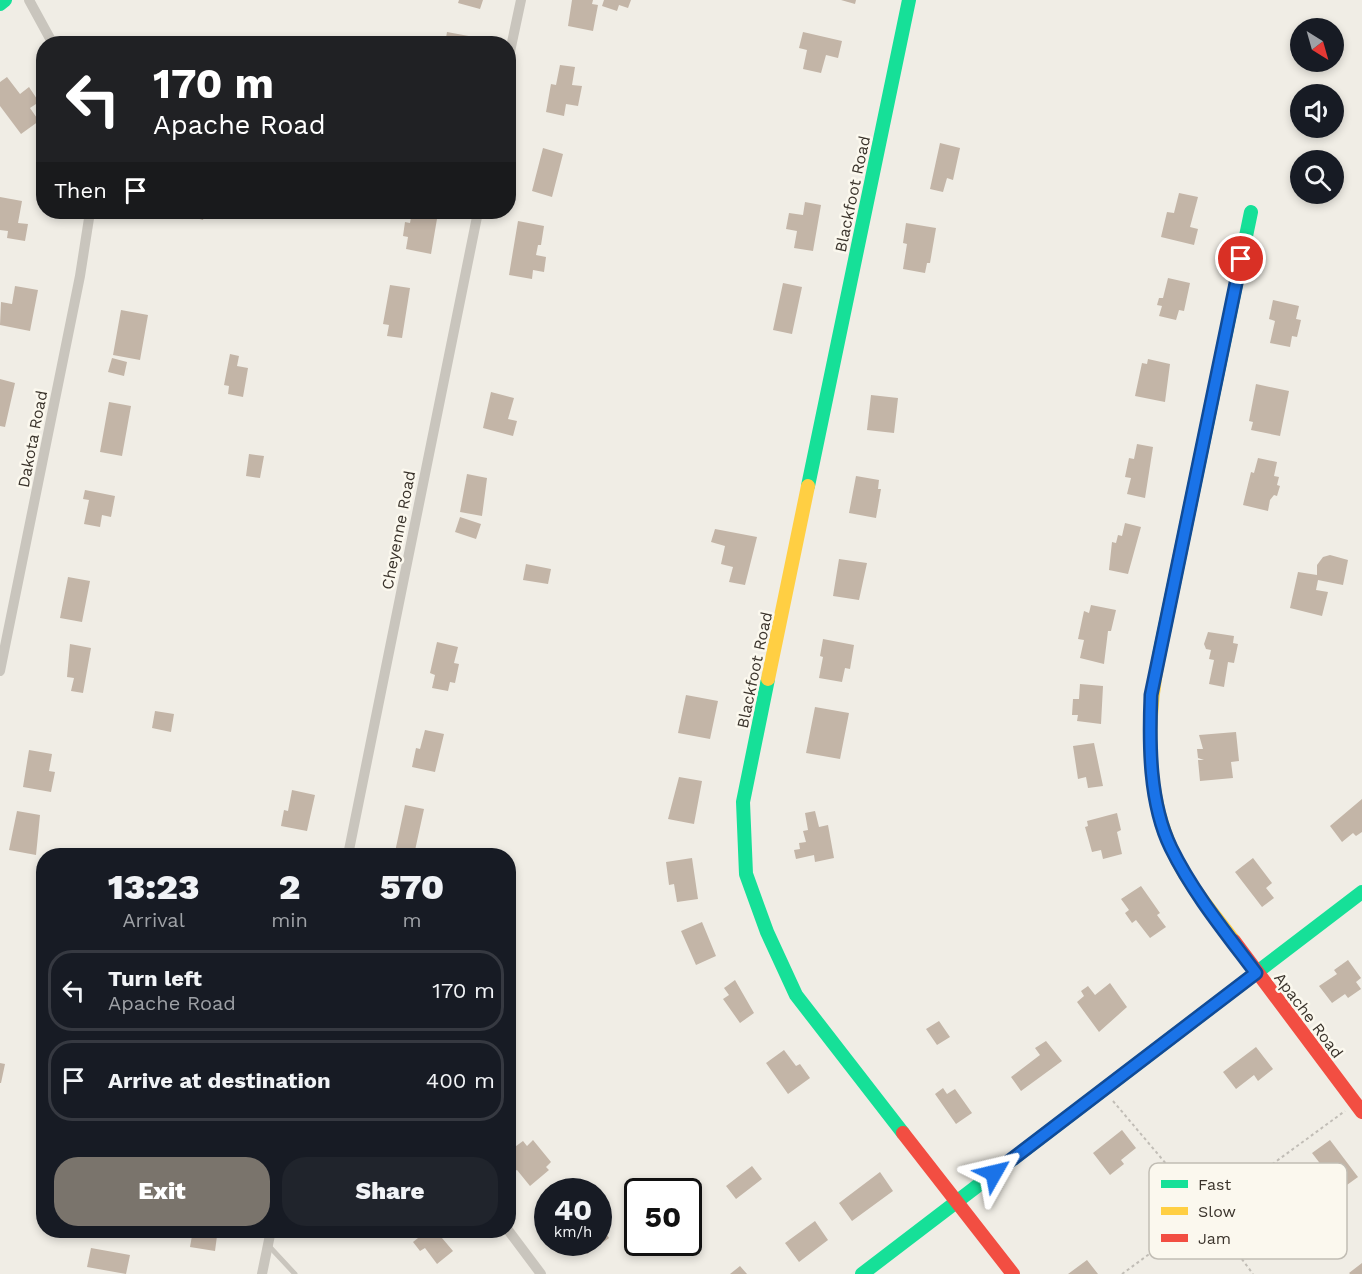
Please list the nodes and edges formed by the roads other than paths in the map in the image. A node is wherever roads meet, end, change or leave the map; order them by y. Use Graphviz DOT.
graph roads {
  1 [pos="5,0"];
  2 [pos="29,0"];
  3 [pos="521,0"];
  4 [pos="909,0"];
  5 [pos="0,4"];
  6 [pos="49,36"];
  7 [pos="513,36"];
  8 [pos="1251,212"];
  9 [pos="89,219"];
  10 [pos="477,219"];
  11 [pos="0,671"];
  12 [pos="349,848"];
  13 [pos="1362,892"];
  14 [pos="1256,973"];
  15 [pos="1359,1108"];
  16 [pos="957,1201"];
  17 [pos="269,1238"];
  18 [pos="514,1238"];
  19 [pos="268,1245"];
  20 [pos="262,1274"];
  21 [pos="295,1274"];
  22 [pos="541,1274"];
  23 [pos="862,1274"];
  24 [pos="1013,1274"];
  1 -- 5 [label="street"];
  2 -- 6 [label="street"];
  3 -- 7 [label="street"];
  4 -- 16 [label="street, Blackfoot Road"];
  8 -- 14 [label="street, Apache Road"];
  9 -- 11 [label="street, Dakota Road"];
  10 -- 12 [label="street, Cheyenne Road"];
  13 -- 14 [label="street"];
  14 -- 15 [label="street, Apache Road"];
  14 -- 16 [label="street"];
  16 -- 23 [label="street"];
  16 -- 24 [label="street, Blackfoot Road"];
  17 -- 19 [label="street"];
  18 -- 22 [label="street"];
  19 -- 20 [label="street"];
  19 -- 21 [label="lane"];
}
